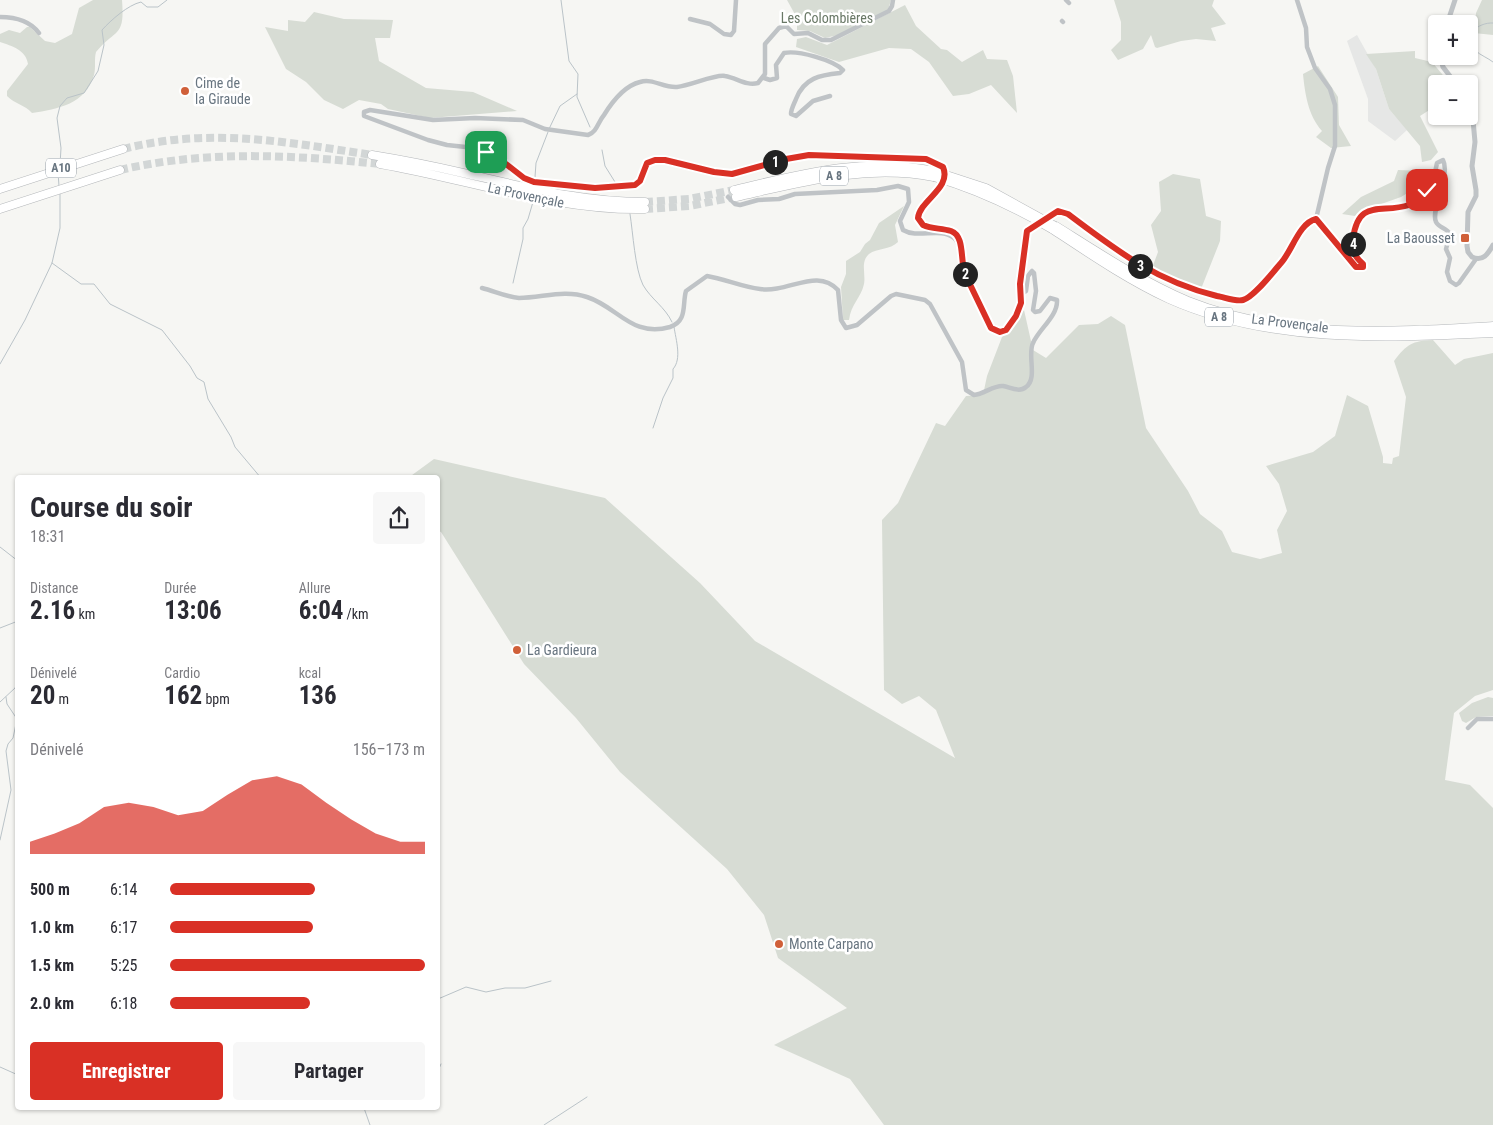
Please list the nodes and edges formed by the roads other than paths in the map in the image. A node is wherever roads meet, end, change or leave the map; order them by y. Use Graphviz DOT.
graph roads {
  1 [pos="736,0"];
  2 [pos="893,0"];
  3 [pos="1297,0"];
  4 [pos="1455,0"];
  5 [pos="1450,15"];
  6 [pos="0,17"];
  7 [pos="690,19"];
  8 [pos="39,33"];
  9 [pos="764,78"];
  10 [pos="830,96"];
  11 [pos="1474,125"];
  12 [pos="123,149"];
  13 [pos="372,155"];
  14 [pos="380,164"];
  15 [pos="120,170"];
  16 [pos="0,189"];
  17 [pos="733,195"];
  18 [pos="0,209"];
  19 [pos="1316,219"];
  20 [pos="1493,245"];
  21 [pos="961,249"];
  22 [pos="1476,259"];
  23 [pos="482,288"];
  24 [pos="1021,294"];
  25 [pos="1493,329"];
  26 [pos="1493,719"];
  27 [pos="1468,728"];
  1 -- 7 [label="street"];
  2 -- 9 [label="street"];
  3 -- 19 [label="street"];
  4 -- 5 [label="street"];
  6 -- 8 [label="street"];
  9 -- 10 [label="street"];
  9 -- 21 [label="street"];
  11 -- 22 [label="street"];
  12 -- 16 [label="highway, A10"];
  13 -- 14 [label="highway, La Provençale"];
  15 -- 18 [label="highway, A10"];
  17 -- 21 [label="street"];
  17 -- 25 [label="highway, La Provençale / A 8, bridge"];
  19 -- 22 [label="street"];
  19 -- 24 [label="street"];
  20 -- 22 [label="street"];
  21 -- 24 [label="street"];
  23 -- 24 [label="street"];
  26 -- 27 [label="street"];
}
